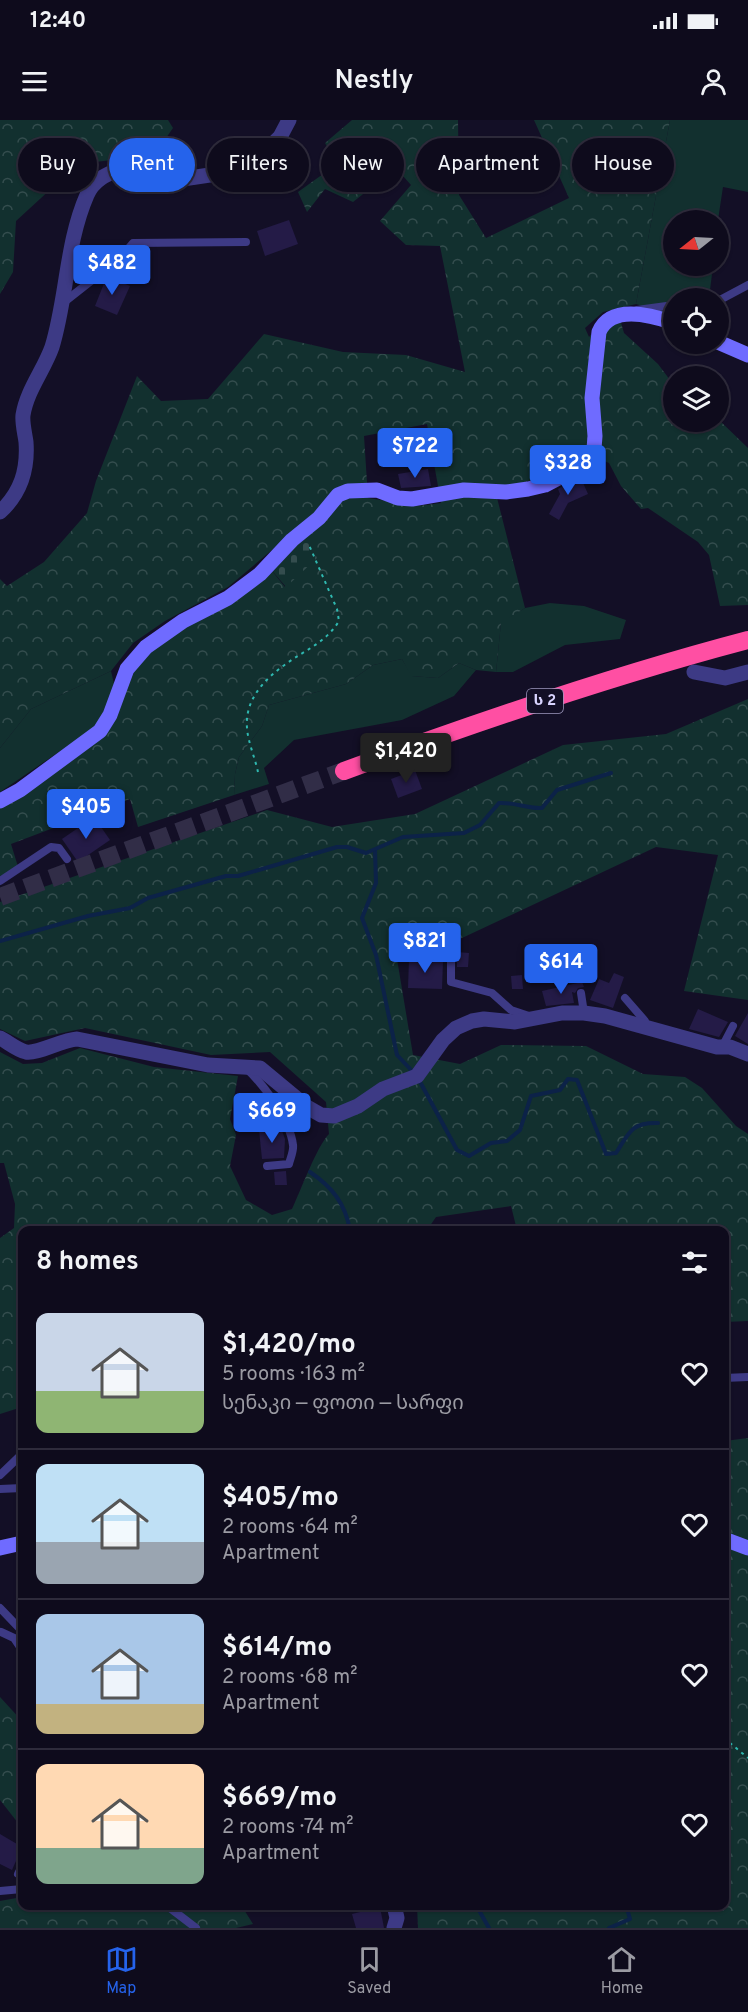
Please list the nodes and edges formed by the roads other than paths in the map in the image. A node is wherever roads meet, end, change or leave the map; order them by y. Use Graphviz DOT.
graph roads {
  1 [pos="289,120"];
  2 [pos="246,242"];
  3 [pos="748,285"];
  4 [pos="729,295"];
  5 [pos="62,303"];
  6 [pos="663,306"];
  7 [pos="620,316"];
  8 [pos="663,320"];
  9 [pos="729,347"];
  10 [pos="748,356"];
  11 [pos="0,512"];
  12 [pos="748,640"];
  13 [pos="694,672"];
  14 [pos="748,672"];
  15 [pos="344,771"];
  16 [pos="0,801"];
  17 [pos="67,859"];
  18 [pos="0,881"];
  19 [pos="451,961"];
  20 [pos="581,993"];
  21 [pos="625,998"];
  22 [pos="584,1013"];
  23 [pos="542,1018"];
  24 [pos="733,1026"];
  25 [pos="642,1028"];
  26 [pos="0,1038"];
  27 [pos="722,1047"];
  28 [pos="748,1054"];
  29 [pos="243,1065"];
  30 [pos="267,1166"];
  31 [pos="748,1377"];
  32 [pos="729,1378"];
  33 [pos="18,1458"];
  34 [pos="0,1475"];
  35 [pos="18,1488"];
  36 [pos="0,1489"];
  37 [pos="729,1541"];
  38 [pos="18,1544"];
  39 [pos="0,1548"];
  40 [pos="748,1548"];
  41 [pos="0,1608"];
  42 [pos="18,1627"];
  43 [pos="1,1632"];
  44 [pos="18,1644"];
  45 [pos="18,1890"];
  46 [pos="0,1891"];
  47 [pos="173,1910"];
  48 [pos="395,1910"];
  49 [pos="196,1928"];
  50 [pos="393,1928"];
  1 -- 5 [label="street"];
  2 -- 5 [label="lane"];
  3 -- 4 [label="lane"];
  5 -- 11 [label="street"];
  6 -- 7 [label="lane"];
  7 -- 8 [label="street"];
  7 -- 16 [label="street"];
  9 -- 10 [label="street"];
  12 -- 15 [label="highway, ს 2"];
  13 -- 14 [label="street"];
  17 -- 18 [label="lane"];
  19 -- 23 [label="lane"];
  20 -- 22 [label="lane"];
  21 -- 25 [label="lane"];
  22 -- 23 [label="street"];
  22 -- 25 [label="street"];
  23 -- 29 [label="street"];
  24 -- 27 [label="lane"];
  25 -- 27 [label="street"];
  26 -- 29 [label="street"];
  27 -- 28 [label="street"];
  29 -- 30 [label="lane"];
  31 -- 32 [label="lane"];
  33 -- 34 [label="lane"];
  35 -- 36 [label="lane"];
  37 -- 40 [label="street"];
  38 -- 39 [label="street"];
  41 -- 42 [label="lane"];
  43 -- 44 [label="lane"];
  45 -- 46 [label="lane"];
  47 -- 49 [label="lane"];
  48 -- 50 [label="street"];
}
